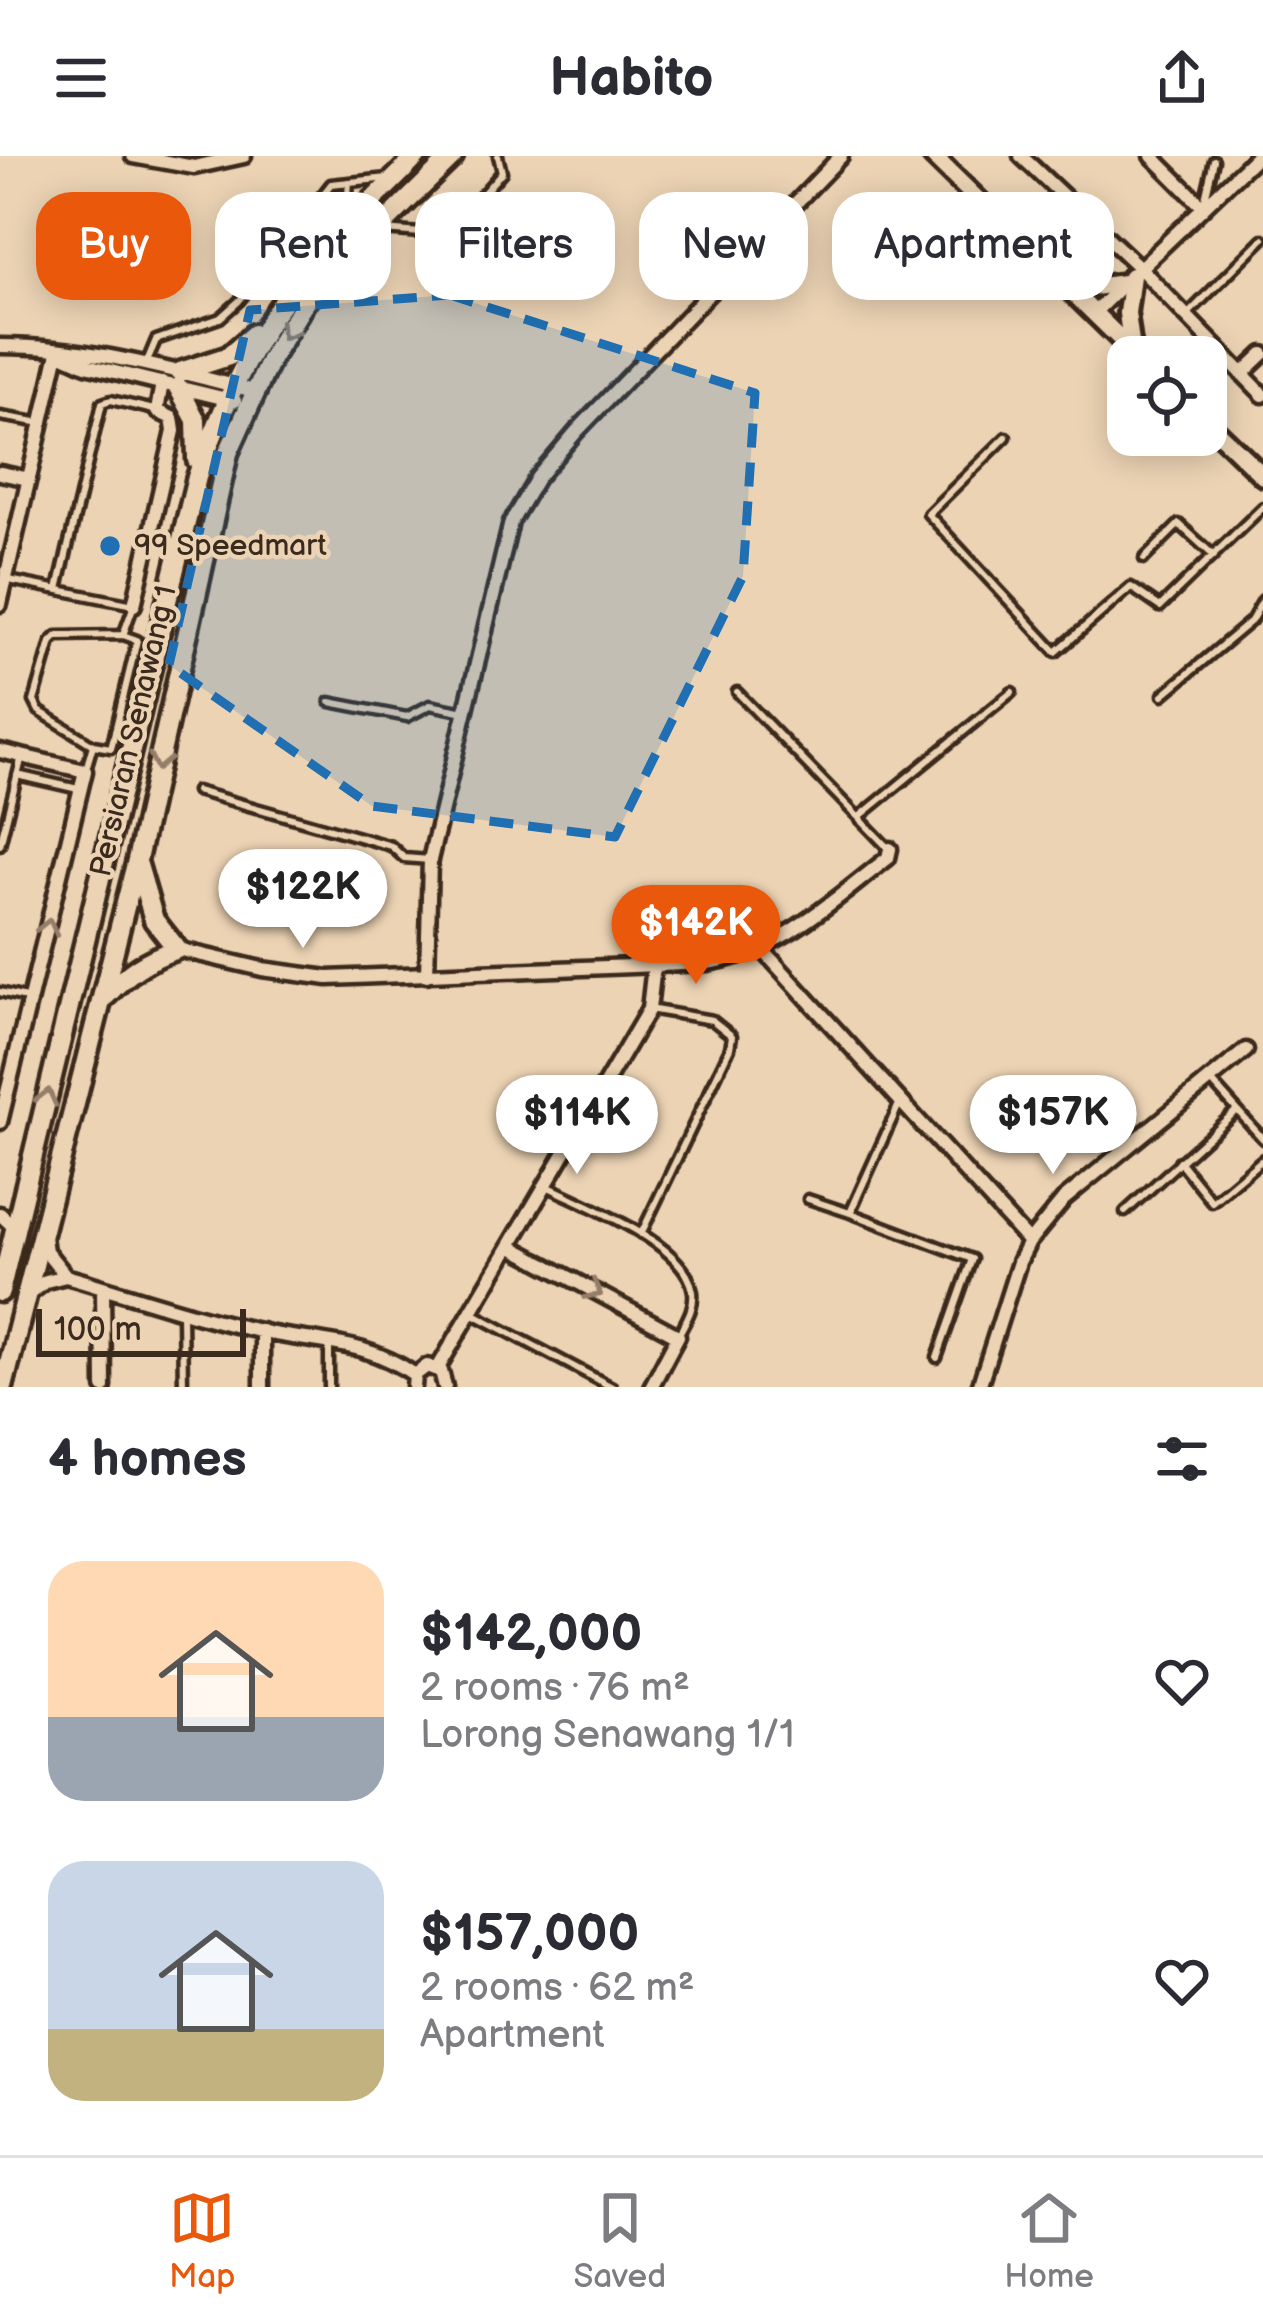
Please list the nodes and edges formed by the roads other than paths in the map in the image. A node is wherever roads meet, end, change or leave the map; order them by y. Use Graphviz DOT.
graph roads {
  1 [pos="134,156"];
  2 [pos="244,156"];
  3 [pos="418,156"];
  4 [pos="453,156"];
  5 [pos="498,156"];
  6 [pos="841,156"];
  7 [pos="932,156"];
  8 [pos="1021,156"];
  9 [pos="1152,156"];
  10 [pos="1257,156"];
  11 [pos="1214,160"];
  12 [pos="397,177"];
  13 [pos="349,182"];
  14 [pos="348,192"];
  15 [pos="383,192"];
  16 [pos="969,192"];
  17 [pos="1203,207"];
  18 [pos="391,213"];
  19 [pos="391,230"];
  20 [pos="1263,239"];
  21 [pos="1132,276"];
  22 [pos="1114,281"];
  23 [pos="285,300"];
  24 [pos="306,300"];
  25 [pos="1081,300"];
  26 [pos="1094,313"];
  27 [pos="275,316"];
  28 [pos="1186,316"];
  29 [pos="1118,336"];
  30 [pos="1132,336"];
  31 [pos="0,346"];
  32 [pos="58,352"];
  33 [pos="1263,353"];
  34 [pos="146,364"];
  35 [pos="1242,374"];
  36 [pos="173,381"];
  37 [pos="229,392"];
  38 [pos="1263,395"];
  39 [pos="252,398"];
  40 [pos="157,410"];
  41 [pos="0,416"];
  42 [pos="42,424"];
  43 [pos="1006,437"];
  44 [pos="1227,441"];
  45 [pos="0,473"];
  46 [pos="1263,476"];
  47 [pos="197,477"];
  48 [pos="29,479"];
  49 [pos="1263,508"];
  50 [pos="0,528"];
  51 [pos="17,531"];
  52 [pos="1214,556"];
  53 [pos="1144,559"];
  54 [pos="3,579"];
  55 [pos="58,590"];
  56 [pos="1263,599"];
  57 [pos="0,604"];
  58 [pos="134,605"];
  59 [pos="123,635"];
  60 [pos="134,654"];
  61 [pos="155,656"];
  62 [pos="737,692"];
  63 [pos="1012,692"];
  64 [pos="1163,695"];
  65 [pos="330,703"];
  66 [pos="465,712"];
  67 [pos="115,730"];
  68 [pos="137,738"];
  69 [pos="92,745"];
  70 [pos="0,751"];
  71 [pos="22,756"];
  72 [pos="85,771"];
  73 [pos="17,775"];
  74 [pos="81,790"];
  75 [pos="196,790"];
  76 [pos="859,817"];
  77 [pos="0,845"];
  78 [pos="890,849"];
  79 [pos="137,860"];
  80 [pos="430,860"];
  81 [pos="177,949"];
  82 [pos="762,949"];
  83 [pos="654,966"];
  84 [pos="427,976"];
  85 [pos="0,992"];
  86 [pos="30,999"];
  87 [pos="102,1000"];
  88 [pos="649,1009"];
  89 [pos="1246,1050"];
  90 [pos="1210,1079"];
  91 [pos="901,1101"];
  92 [pos="1237,1109"];
  93 [pos="0,1122"];
  94 [pos="1263,1139"];
  95 [pos="1263,1160"];
  96 [pos="1179,1161"];
  97 [pos="545,1185"];
  98 [pos="808,1199"];
  99 [pos="1125,1212"];
  100 [pos="850,1213"];
  101 [pos="8,1221"];
  102 [pos="42,1225"];
  103 [pos="640,1234"];
  104 [pos="1029,1241"];
  105 [pos="511,1246"];
  106 [pos="66,1276"];
  107 [pos="1,1284"];
  108 [pos="103,1287"];
  109 [pos="24,1300"];
  110 [pos="182,1309"];
  111 [pos="471,1312"];
  112 [pos="262,1331"];
  113 [pos="678,1336"];
  114 [pos="329,1342"];
  115 [pos="937,1358"];
  116 [pos="438,1368"];
  117 [pos="414,1381"];
  118 [pos="3,1387"];
  119 [pos="104,1387"];
  120 [pos="182,1387"];
  121 [pos="262,1387"];
  122 [pos="329,1387"];
  123 [pos="445,1387"];
  124 [pos="612,1387"];
  125 [pos="652,1387"];
  126 [pos="979,1387"];
  1 -- 2 [label="street"];
  3 -- 12 [label="main road, Persiaran Senawang 1"];
  4 -- 18 [label="main road, Persiaran Senawang 1"];
  5 -- 19 [label="lane"];
  6 -- 66 [label="street"];
  7 -- 16 [label="street"];
  8 -- 21 [label="street"];
  9 -- 17 [label="street"];
  10 -- 17 [label="street"];
  11 -- 17 [label="lane"];
  12 -- 13 [label="lane"];
  12 -- 15 [label="main road, Persiaran Senawang 1"];
  13 -- 14 [label="lane"];
  13 -- 34 [label="lane"];
  17 -- 21 [label="street"];
  20 -- 28 [label="lane"];
  21 -- 22 [label="street"];
  21 -- 26 [label="street"];
  21 -- 28 [label="street"];
  21 -- 30 [label="street"];
  23 -- 27 [label="main road, Persiaran Senawang 1"];
  24 -- 39 [label="main road, Persiaran Senawang 1, one-way"];
  25 -- 26 [label="street"];
  26 -- 29 [label="street"];
  27 -- 36 [label="main road"];
  27 -- 37 [label="main road, Persiaran Senawang 1"];
  28 -- 35 [label="street"];
  31 -- 32 [label="street"];
  32 -- 34 [label="street"];
  32 -- 36 [label="street"];
  32 -- 42 [label="street"];
  33 -- 35 [label="street"];
  34 -- 36 [label="street"];
  35 -- 38 [label="street"];
  36 -- 37 [label="street"];
  36 -- 40 [label="street"];
  36 -- 47 [label="main road"];
  37 -- 39 [label="street"];
  37 -- 47 [label="main road, Persiaran Senawang 1"];
  39 -- 79 [label="main road, Persiaran Senawang 1, one-way"];
  40 -- 55 [label="lane"];
  40 -- 58 [label="street"];
  41 -- 42 [label="lane"];
  42 -- 48 [label="street"];
  43 -- 52 [label="lane"];
  44 -- 46 [label="street"];
  45 -- 48 [label="street"];
  47 -- 61 [label="main road, Persiaran Senawang 1"];
  48 -- 51 [label="street"];
  49 -- 52 [label="lane"];
  50 -- 51 [label="lane"];
  51 -- 54 [label="street"];
  52 -- 53 [label="lane"];
  54 -- 55 [label="lane"];
  54 -- 57 [label="street"];
  55 -- 58 [label="lane"];
  56 -- 64 [label="lane"];
  58 -- 59 [label="lane"];
  59 -- 60 [label="lane"];
  59 -- 69 [label="lane"];
  60 -- 61 [label="lane"];
  60 -- 67 [label="lane"];
  61 -- 68 [label="main road, Persiaran Senawang 1"];
  62 -- 76 [label="lane"];
  63 -- 76 [label="lane"];
  65 -- 66 [label="lane"];
  66 -- 80 [label="street"];
  67 -- 68 [label="lane"];
  67 -- 69 [label="lane"];
  101 -- 68 [label="main road, Persiaran Senawang 1, one-way"];
  69 -- 72 [label="lane"];
  70 -- 71 [label="street"];
  71 -- 72 [label="street"];
  71 -- 73 [label="lane"];
  72 -- 74 [label="street"];
  73 -- 74 [label="lane"];
  73 -- 77 [label="lane"];
  86 -- 74 [label="street, one-way"];
  75 -- 80 [label="lane"];
  76 -- 78 [label="lane"];
  78 -- 82 [label="street"];
  79 -- 81 [label="main road"];
  79 -- 87 [label="main road, Persiaran Senawang 1"];
  80 -- 84 [label="street"];
  81 -- 84 [label="street"];
  81 -- 87 [label="main road"];
  82 -- 83 [label="street"];
  82 -- 91 [label="street"];
  83 -- 84 [label="street"];
  83 -- 88 [label="street"];
  85 -- 86 [label="lane"];
  86 -- 93 [label="street"];
  87 -- 102 [label="main road, Persiaran Senawang 1"];
  88 -- 97 [label="street"];
  88 -- 103 [label="lane"];
  89 -- 90 [label="street"];
  90 -- 92 [label="lane"];
  90 -- 104 [label="street"];
  91 -- 100 [label="lane"];
  91 -- 104 [label="street"];
  92 -- 94 [label="lane"];
  92 -- 96 [label="lane"];
  95 -- 96 [label="lane"];
  96 -- 99 [label="lane"];
  97 -- 103 [label="lane"];
  97 -- 105 [label="street"];
  98 -- 100 [label="lane"];
  100 -- 115 [label="lane"];
  101 -- 107 [label="main road, Persiaran Senawang 1"];
  102 -- 106 [label="street"];
  102 -- 109 [label="main road, Persiaran Senawang 1"];
  103 -- 113 [label="lane"];
  104 -- 126 [label="street"];
  105 -- 111 [label="street"];
  105 -- 113 [label="street, one-way"];
  106 -- 108 [label="street"];
  106 -- 109 [label="street"];
  108 -- 110 [label="street"];
  108 -- 119 [label="street"];
  109 -- 118 [label="main road, Persiaran Senawang 1"];
  110 -- 112 [label="street"];
  110 -- 120 [label="lane"];
  111 -- 116 [label="street"];
  111 -- 124 [label="lane"];
  112 -- 114 [label="street"];
  112 -- 121 [label="street"];
  113 -- 125 [label="street"];
  114 -- 117 [label="street"];
  114 -- 122 [label="lane"];
  116 -- 117 [label="street"];
  116 -- 123 [label="street"];
}
